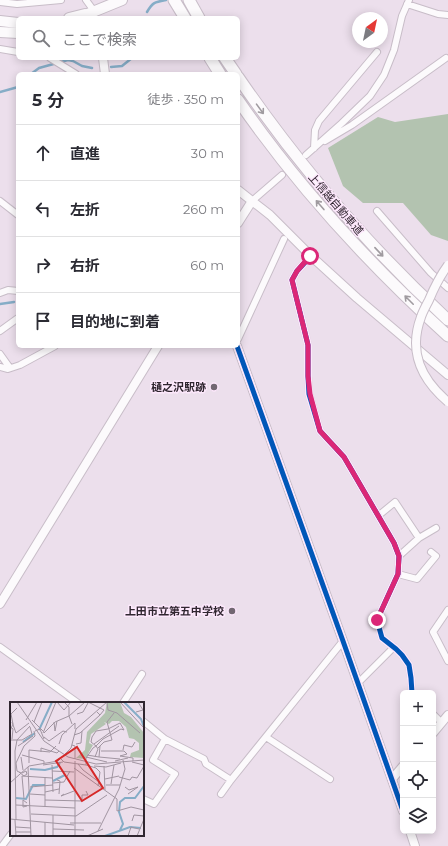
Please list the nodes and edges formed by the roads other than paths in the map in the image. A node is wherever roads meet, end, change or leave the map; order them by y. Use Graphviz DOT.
graph roads {
  1 [pos="60,0"];
  2 [pos="86,0"];
  3 [pos="122,0"];
  4 [pos="174,0"];
  5 [pos="189,0"];
  6 [pos="0,2"];
  7 [pos="408,2"];
  8 [pos="448,14"];
  9 [pos="95,15"];
  10 [pos="184,16"];
  11 [pos="198,16"];
  12 [pos="0,21"];
  13 [pos="16,23"];
  14 [pos="0,32"];
  15 [pos="16,33"];
  16 [pos="0,49"];
  17 [pos="16,52"];
  18 [pos="377,52"];
  19 [pos="446,58"];
  20 [pos="53,60"];
  21 [pos="103,60"];
  22 [pos="211,60"];
  23 [pos="226,60"];
  24 [pos="73,72"];
  25 [pos="105,72"];
  26 [pos="219,72"];
  27 [pos="235,72"];
  28 [pos="240,80"];
  29 [pos="240,103"];
  30 [pos="314,148"];
  31 [pos="306,154"];
  32 [pos="282,175"];
  33 [pos="240,192"];
  34 [pos="252,201"];
  35 [pos="0,202"];
  36 [pos="377,211"];
  37 [pos="16,214"];
  38 [pos="240,220"];
  39 [pos="284,240"];
  40 [pos="310,256"];
  41 [pos="448,265"];
  42 [pos="448,288"];
  43 [pos="16,291"];
  44 [pos="0,293"];
  45 [pos="16,319"];
  46 [pos="448,320"];
  47 [pos="0,331"];
  48 [pos="240,335"];
  49 [pos="448,336"];
  50 [pos="51,348"];
  51 [pos="157,348"];
  52 [pos="238,348"];
  53 [pos="0,354"];
  54 [pos="0,366"];
  55 [pos="10,368"];
  56 [pos="448,375"];
  57 [pos="448,402"];
  58 [pos="378,516"];
  59 [pos="436,528"];
  60 [pos="419,538"];
  61 [pos="431,552"];
  62 [pos="399,556"];
  63 [pos="398,574"];
  64 [pos="0,604"];
  65 [pos="448,610"];
  66 [pos="343,641"];
  67 [pos="0,647"];
  68 [pos="394,647"];
  69 [pos="448,661"];
  70 [pos="142,674"];
  71 [pos="358,683"];
  72 [pos="412,690"];
  73 [pos="77,702"];
  74 [pos="124,702"];
  75 [pos="448,716"];
  76 [pos="436,717"];
  77 [pos="144,723"];
  78 [pos="442,723"];
  79 [pos="436,730"];
  80 [pos="266,737"];
  81 [pos="166,739"];
  82 [pos="400,770"];
  83 [pos="330,779"];
  84 [pos="392,779"];
  85 [pos="231,780"];
  86 [pos="222,794"];
  87 [pos="144,799"];
  88 [pos="400,803"];
  89 [pos="411,834"];
  90 [pos="10,835"];
  91 [pos="1,846"];
  92 [pos="415,846"];
  1 -- 6 [label="street"];
  2 -- 9 [label="street"];
  3 -- 9 [label="highway"];
  4 -- 10 [label="highway"];
  5 -- 11 [label="highway"];
  7 -- 8 [label="street"];
  7 -- 30 [label="street"];
  12 -- 13 [label="highway"];
  14 -- 15 [label="highway"];
  16 -- 17 [label="street"];
  18 -- 30 [label="street"];
  19 -- 30 [label="street"];
  20 -- 24 [label="street"];
  21 -- 25 [label="street"];
  22 -- 26 [label="highway"];
  23 -- 27 [label="highway"];
  28 -- 46 [label="highway, 上信越自動車道, one-way"];
  49 -- 29 [label="highway, 上信越自動車道, one-way"];
  30 -- 31 [label="street"];
  32 -- 34 [label="street"];
  33 -- 34 [label="street"];
  34 -- 38 [label="street"];
  34 -- 40 [label="street"];
  35 -- 37 [label="street"];
  36 -- 42 [label="street"];
  39 -- 48 [label="street"];
  40 -- 56 [label="street"];
  40 -- 58 [label="street"];
  41 -- 57 [label="street, bridge"];
  43 -- 44 [label="street"];
  45 -- 47 [label="street"];
  50 -- 55 [label="street"];
  51 -- 64 [label="street"];
  52 -- 66 [label="street"];
  53 -- 55 [label="street"];
  54 -- 55 [label="street"];
  58 -- 60 [label="street"];
  58 -- 62 [label="street"];
  59 -- 60 [label="street"];
  60 -- 62 [label="street"];
  61 -- 63 [label="street"];
  62 -- 63 [label="street"];
  63 -- 68 [label="street"];
  65 -- 69 [label="street"];
  66 -- 71 [label="street"];
  66 -- 80 [label="street"];
  67 -- 73 [label="street"];
  68 -- 71 [label="street"];
  68 -- 72 [label="street"];
  70 -- 74 [label="street"];
  71 -- 84 [label="street"];
  75 -- 78 [label="street"];
  76 -- 78 [label="street"];
  77 -- 81 [label="street"];
  78 -- 79 [label="street"];
  80 -- 83 [label="street"];
  80 -- 85 [label="street"];
  81 -- 85 [label="street"];
  81 -- 87 [label="street"];
  82 -- 84 [label="street"];
  84 -- 88 [label="street"];
  85 -- 86 [label="street"];
  89 -- 92 [label="street"];
  90 -- 91 [label="street"];
}
